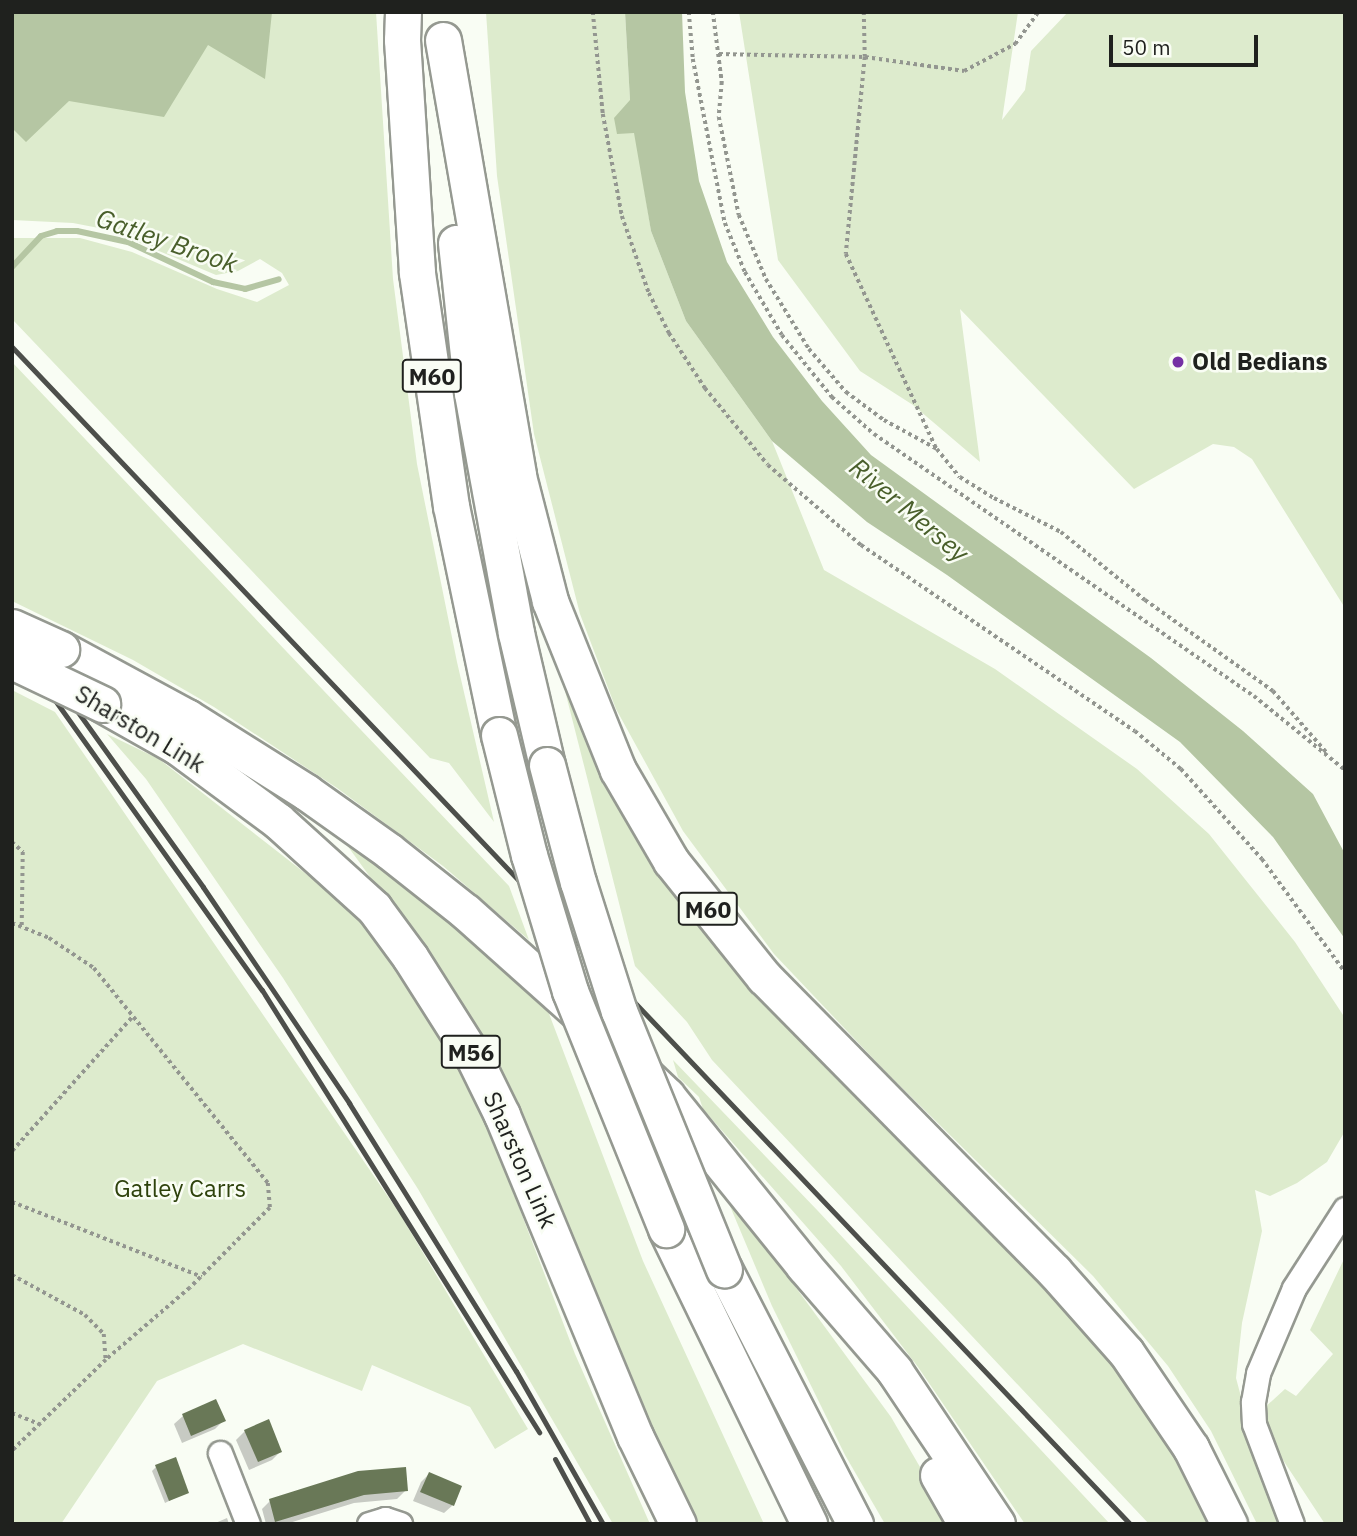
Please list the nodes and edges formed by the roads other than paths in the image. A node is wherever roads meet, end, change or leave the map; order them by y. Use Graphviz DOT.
graph roads {
  1 [pos="403,12"];
  2 [pos="443,26"];
  3 [pos="12,627"];
  4 [pos="12,661"];
  5 [pos="1345,1209"];
  6 [pos="666,1229"];
  7 [pos="804,1266"];
  8 [pos="220,1453"];
  9 [pos="248,1524"];
  10 [pos="369,1524"];
  11 [pos="400,1524"];
  12 [pos="678,1524"];
  13 [pos="782,1524"];
  14 [pos="809,1524"];
  15 [pos="855,1524"];
  16 [pos="966,1524"];
  17 [pos="997,1524"];
  18 [pos="1229,1524"];
  19 [pos="1292,1524"];
  1 -- 6 [label="highway, M60, bridge"];
  2 -- 15 [label="highway, M60, bridge"];
  2 -- 18 [label="highway, M60"];
  3 -- 7 [label="highway, Sharston Link, bridge"];
  4 -- 12 [label="highway, Sharston Link / M56, bridge"];
  5 -- 19 [label="street"];
  6 -- 13 [label="highway, M60"];
  6 -- 14 [label="highway, M60"];
  7 -- 16 [label="highway"];
  7 -- 17 [label="highway"];
  8 -- 9 [label="street"];
  10 -- 11 [label="street"];
}
